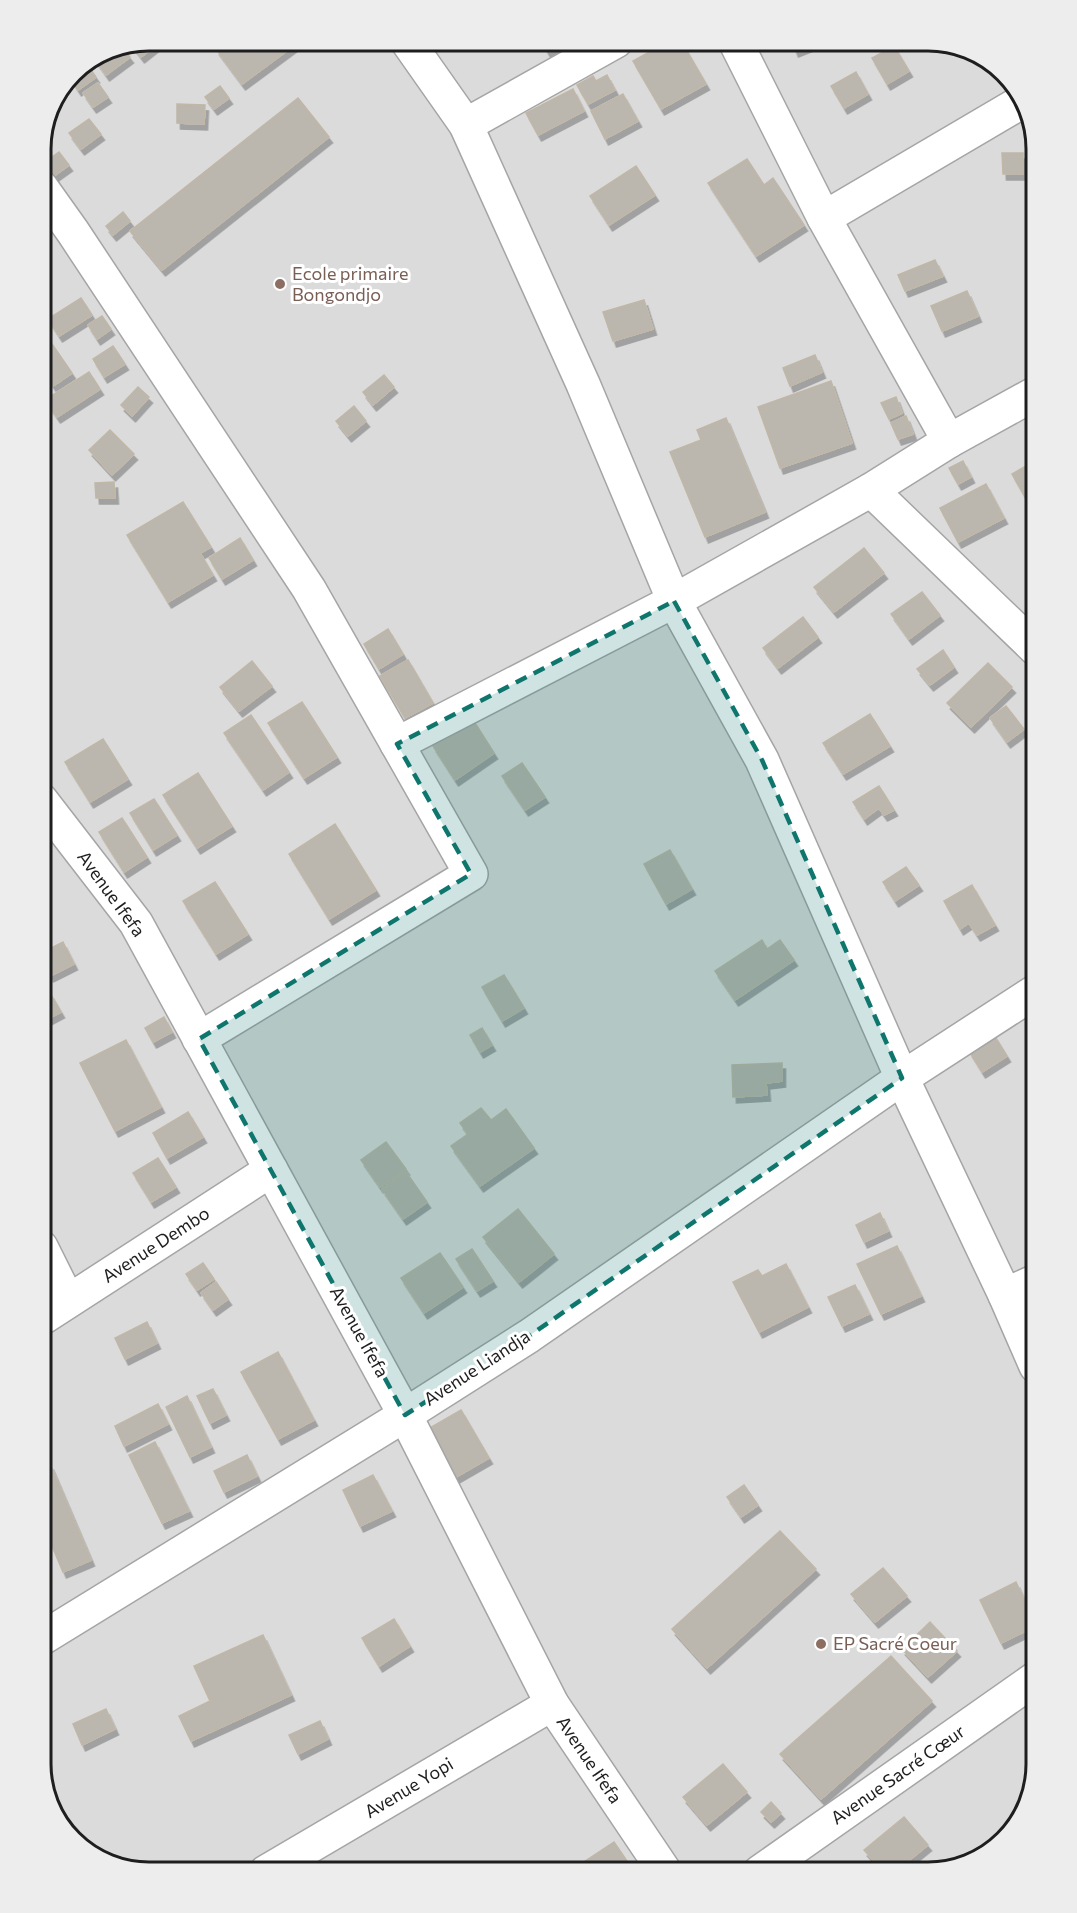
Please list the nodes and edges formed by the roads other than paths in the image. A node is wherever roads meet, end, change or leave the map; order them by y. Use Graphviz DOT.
graph roads {
  1 [pos="413,51"];
  2 [pos="598,51"];
  3 [pos="740,51"];
  4 [pos="1016,105"];
  5 [pos="466,125"];
  6 [pos="51,201"];
  7 [pos="824,218"];
  8 [pos="1026,399"];
  9 [pos="949,441"];
  10 [pos="871,490"];
  11 [pos="674,601"];
  12 [pos="1026,639"];
  13 [pos="398,744"];
  14 [pos="51,813"];
  15 [pos="1026,997"];
  16 [pos="199,1039"];
  17 [pos="902,1078"];
  18 [pos="271,1170"];
  19 [pos="51,1268"];
  20 [pos="1026,1286"];
  21 [pos="1005,1295"];
  22 [pos="68,1301"];
  23 [pos="51,1312"];
  24 [pos="1026,1343"];
  25 [pos="405,1415"];
  26 [pos="51,1632"];
  27 [pos="1026,1685"];
  28 [pos="552,1704"];
  29 [pos="283,1862"];
  30 [pos="658,1862"];
  31 [pos="774,1862"];
  1 -- 5 [label="street"];
  2 -- 5 [label="street"];
  3 -- 7 [label="street"];
  4 -- 7 [label="street"];
  5 -- 11 [label="street"];
  6 -- 13 [label="street"];
  7 -- 9 [label="street"];
  8 -- 9 [label="street"];
  9 -- 10 [label="street"];
  10 -- 11 [label="street"];
  10 -- 12 [label="street"];
  11 -- 13 [label="street"];
  11 -- 17 [label="street"];
  13 -- 16 [label="street"];
  14 -- 16 [label="street, Avenue Ifefa"];
  15 -- 17 [label="street, Avenue Liandja"];
  16 -- 18 [label="street, Avenue Ifefa"];
  17 -- 21 [label="street"];
  17 -- 25 [label="street, Avenue Liandja"];
  18 -- 22 [label="street, Avenue Dembo"];
  18 -- 25 [label="street, Avenue Ifefa"];
  19 -- 22 [label="street"];
  20 -- 21 [label="street"];
  21 -- 24 [label="street"];
  22 -- 23 [label="street, Avenue Dembo"];
  25 -- 26 [label="street, Avenue Liandja"];
  25 -- 28 [label="street, Avenue Ifefa"];
  27 -- 31 [label="street, Avenue Sacré Cœur"];
  28 -- 29 [label="street, Avenue Yopi"];
  28 -- 30 [label="street, Avenue Ifefa"];
}
